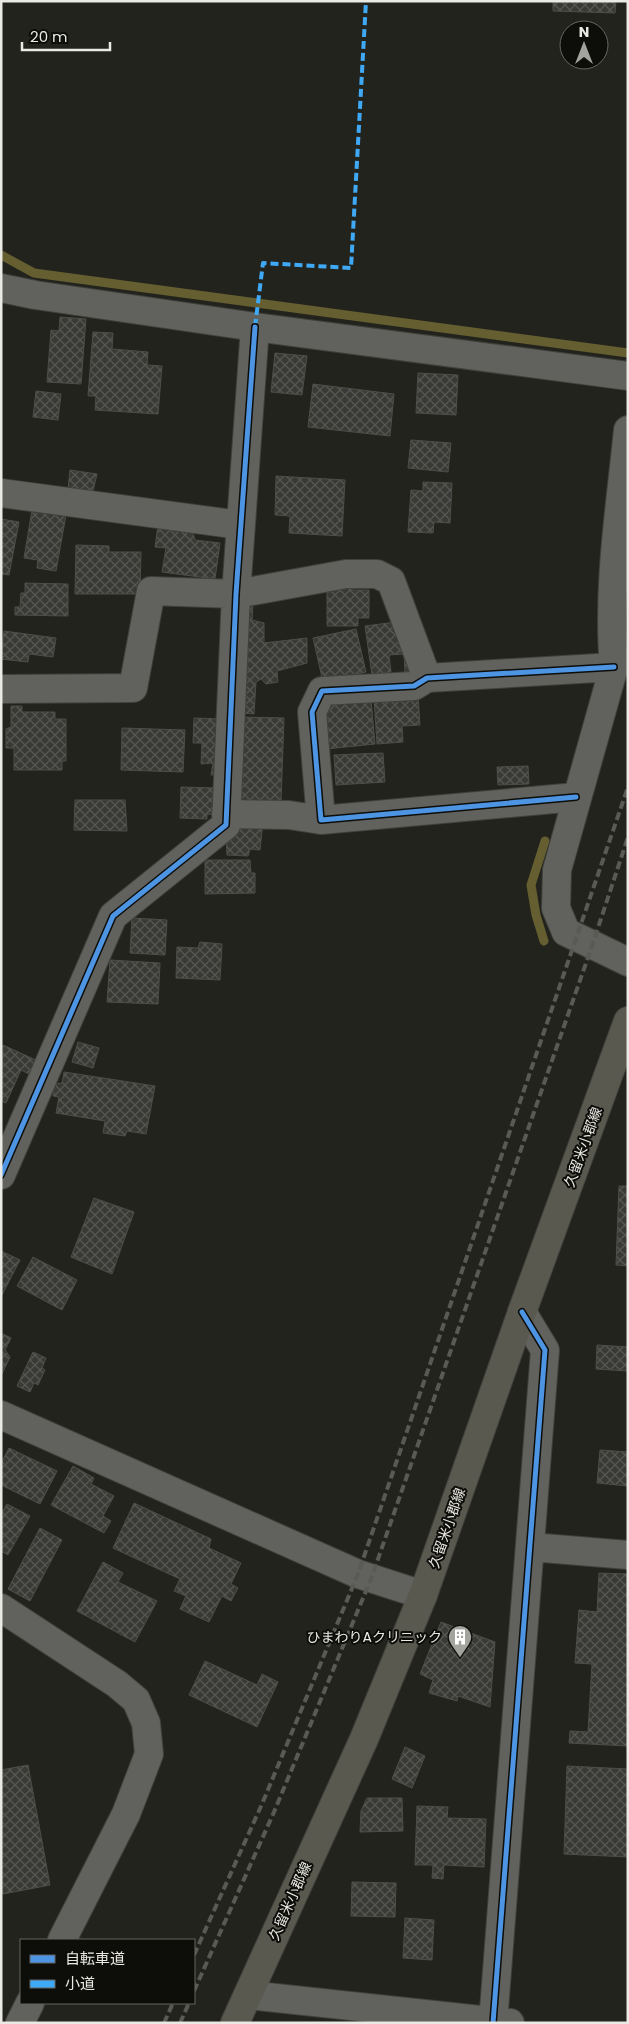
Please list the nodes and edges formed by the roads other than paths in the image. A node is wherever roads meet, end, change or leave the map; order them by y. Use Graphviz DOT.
graph roads {
  1 [pos="1,288"];
  2 [pos="255,327"];
  3 [pos="628,376"];
  4 [pos="628,430"];
  5 [pos="1,493"];
  6 [pos="240,525"];
  7 [pos="236,594"];
  8 [pos="614,667"];
  9 [pos="427,678"];
  10 [pos="1,689"];
  11 [pos="576,797"];
  12 [pos="226,814"];
  13 [pos="321,820"];
  14 [pos="628,962"];
  15 [pos="627,1027"];
  16 [pos="1,1175"];
  17 [pos="522,1312"];
  18 [pos="1,1415"];
  19 [pos="531,1547"];
  20 [pos="628,1555"];
  21 [pos="423,1595"];
  22 [pos="1,1608"];
  23 [pos="63,1939"];
  24 [pos="248,1995"];
  25 [pos="30,2004"];
  26 [pos="499,2022"];
  27 [pos="20,2023"];
  28 [pos="235,2023"];
  1 -- 2 [label="street"];
  2 -- 3 [label="street"];
  2 -- 6 [label="street"];
  4 -- 8 [label="street"];
  5 -- 6 [label="street"];
  6 -- 7 [label="street"];
  7 -- 9 [label="street"];
  7 -- 10 [label="street"];
  7 -- 12 [label="street"];
  8 -- 9 [label="street"];
  8 -- 11 [label="street"];
  9 -- 13 [label="street"];
  11 -- 13 [label="street"];
  11 -- 14 [label="street"];
  12 -- 13 [label="street"];
  12 -- 16 [label="street"];
  15 -- 17 [label="main road, 久留米小郡線"];
  17 -- 19 [label="street"];
  17 -- 21 [label="main road, 久留米小郡線"];
  18 -- 21 [label="street"];
  19 -- 20 [label="street"];
  19 -- 26 [label="street"];
  21 -- 24 [label="main road, 久留米小郡線"];
  22 -- 23 [label="street"];
  24 -- 26 [label="street"];
  24 -- 28 [label="main road, 久留米小郡線"];
  25 -- 27 [label="street"];
}
